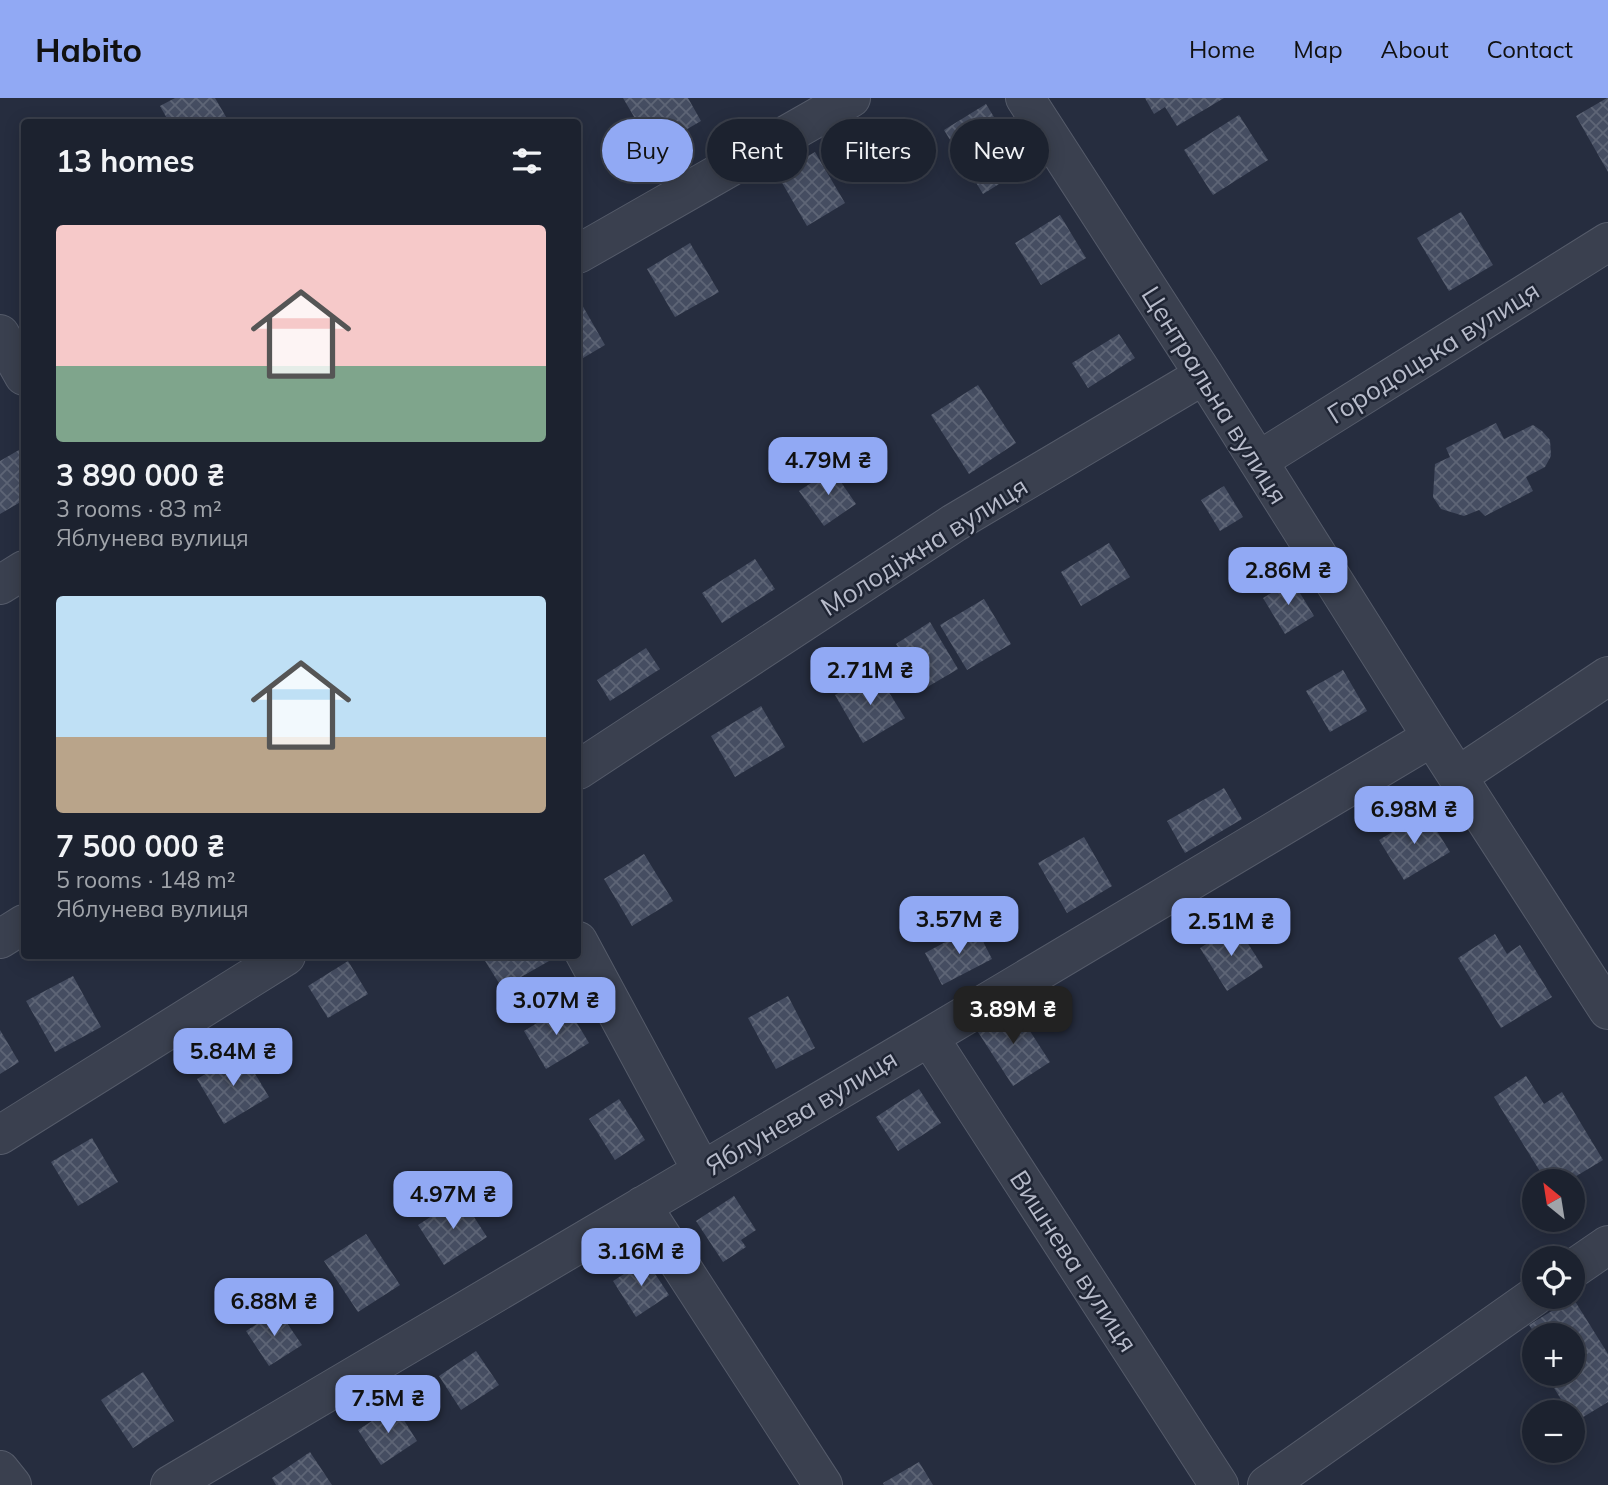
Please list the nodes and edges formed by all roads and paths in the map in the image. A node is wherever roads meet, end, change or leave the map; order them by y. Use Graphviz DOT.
graph roads {
  1 [pos="851,98"];
  2 [pos="1025,98"];
  3 [pos="1608,242"];
  4 [pos="581,252"];
  5 [pos="0,334"];
  6 [pos="21,371"];
  7 [pos="1204,375"];
  8 [pos="1258,461"];
  9 [pos="21,572"];
  10 [pos="0,585"];
  11 [pos="1608,676"];
  12 [pos="1432,737"];
  13 [pos="581,768"];
  14 [pos="1458,776"];
  15 [pos="21,926"];
  16 [pos="0,939"];
  17 [pos="581,947"];
  18 [pos="281,959"];
  19 [pos="1608,1010"];
  20 [pos="929,1037"];
  21 [pos="0,1135"];
  22 [pos="702,1171"];
  23 [pos="642,1206"];
  24 [pos="1608,1245"];
  25 [pos="1585,1261"];
  26 [pos="1522,1305"];
  27 [pos="0,1470"];
  28 [pos="12,1485"];
  29 [pos="170,1485"];
  30 [pos="823,1485"];
  31 [pos="1219,1485"];
  32 [pos="1267,1485"];
  1 -- 4 [label="street"];
  2 -- 7 [label="street, Центральна вулиця"];
  3 -- 8 [label="street, Городоцька вулиця"];
  5 -- 6 [label="street"];
  7 -- 8 [label="street, Центральна вулиця"];
  7 -- 13 [label="street, Молодіжна вулиця"];
  8 -- 12 [label="street, Центральна вулиця"];
  9 -- 10 [label="street"];
  11 -- 14 [label="street"];
  12 -- 14 [label="street, Центральна вулиця"];
  12 -- 20 [label="street, Яблунева вулиця"];
  14 -- 19 [label="street, Центральна вулиця"];
  15 -- 16 [label="street"];
  17 -- 22 [label="street"];
  18 -- 21 [label="street"];
  20 -- 22 [label="street, Яблунева вулиця"];
  20 -- 31 [label="street, Вишнева вулиця"];
  22 -- 23 [label="street, Яблунева вулиця"];
  23 -- 29 [label="street, Яблунева вулиця"];
  23 -- 30 [label="street"];
  24 -- 25 [label="street"];
  26 -- 32 [label="street"];
  27 -- 28 [label="street"];
}
